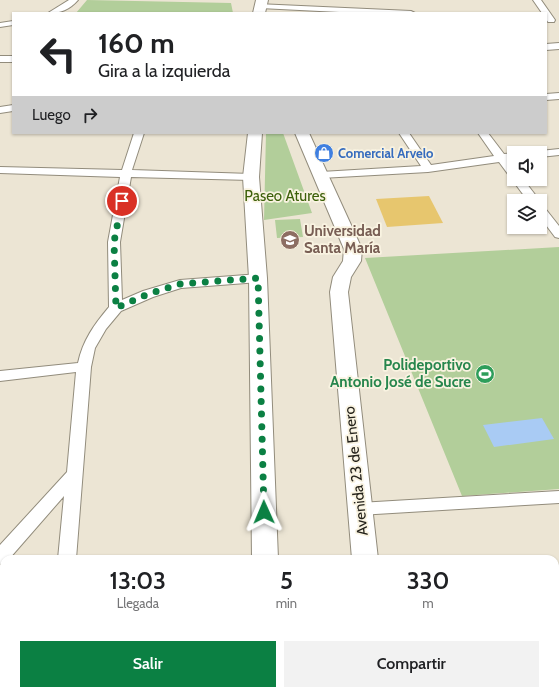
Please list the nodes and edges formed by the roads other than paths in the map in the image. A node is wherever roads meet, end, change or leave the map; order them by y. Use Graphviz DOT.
graph roads {
  1 [pos="74,0"];
  2 [pos="537,0"];
  3 [pos="265,6"];
  4 [pos="54,12"];
  5 [pos="389,12"];
  6 [pos="546,12"];
  7 [pos="12,23"];
  8 [pos="0,25"];
  9 [pos="559,46"];
  10 [pos="547,47"];
  11 [pos="0,59"];
  12 [pos="12,59"];
  13 [pos="559,96"];
  14 [pos="547,97"];
  15 [pos="12,108"];
  16 [pos="0,110"];
  17 [pos="139,134"];
  18 [pos="255,134"];
  19 [pos="302,134"];
  20 [pos="405,134"];
  21 [pos="485,134"];
  22 [pos="559,152"];
  23 [pos="547,153"];
  24 [pos="507,156"];
  25 [pos="500,157"];
  26 [pos="507,166"];
  27 [pos="428,168"];
  28 [pos="0,170"];
  29 [pos="126,173"];
  30 [pos="321,175"];
  31 [pos="251,177"];
  32 [pos="522,186"];
  33 [pos="529,194"];
  34 [pos="547,218"];
  35 [pos="559,234"];
  36 [pos="258,278"];
  37 [pos="116,308"];
  38 [pos="84,367"];
  39 [pos="0,376"];
  40 [pos="74,473"];
  41 [pos="559,497"];
  42 [pos="359,509"];
  43 [pos="2,555"];
  44 [pos="67,555"];
  45 [pos="265,555"];
  46 [pos="365,555"];
  1 -- 4 [label="street"];
  2 -- 6 [label="street"];
  3 -- 5 [label="street"];
  7 -- 8 [label="street"];
  9 -- 10 [label="street"];
  11 -- 12 [label="street"];
  13 -- 14 [label="street"];
  15 -- 16 [label="street"];
  17 -- 29 [label="street"];
  18 -- 31 [label="main road"];
  19 -- 30 [label="main road, Avenida 23 de Enero"];
  20 -- 27 [label="street"];
  21 -- 25 [label="street"];
  22 -- 23 [label="street"];
  24 -- 25 [label="street"];
  25 -- 26 [label="street"];
  25 -- 27 [label="street"];
  27 -- 30 [label="street"];
  28 -- 29 [label="street"];
  29 -- 31 [label="street"];
  29 -- 37 [label="street"];
  30 -- 42 [label="main road, Avenida 23 de Enero"];
  31 -- 36 [label="main road"];
  32 -- 33 [label="street"];
  34 -- 35 [label="street"];
  36 -- 37 [label="street"];
  36 -- 45 [label="main road"];
  37 -- 38 [label="street"];
  38 -- 39 [label="street"];
  38 -- 40 [label="street"];
  40 -- 43 [label="street"];
  40 -- 44 [label="street"];
  41 -- 42 [label="street"];
  42 -- 46 [label="main road, Avenida 23 de Enero"];
}
